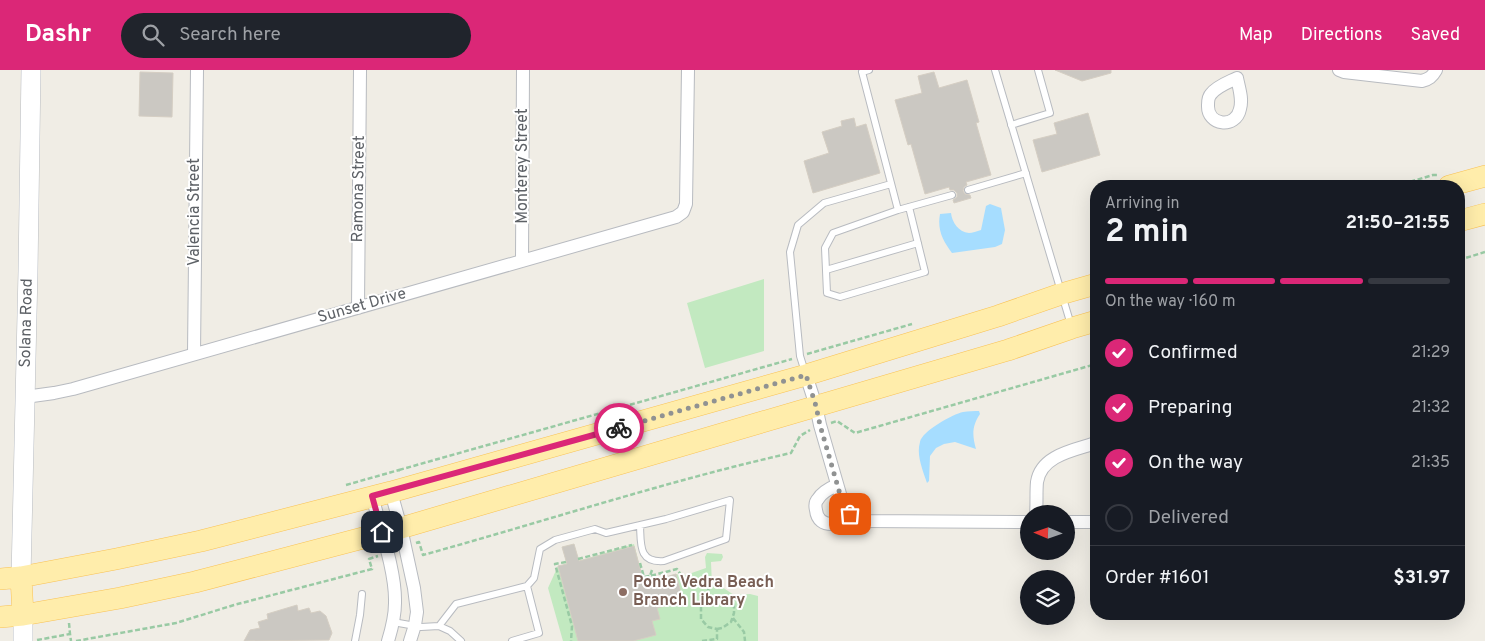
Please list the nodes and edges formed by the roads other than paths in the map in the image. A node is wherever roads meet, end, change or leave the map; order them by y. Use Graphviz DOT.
graph roads {
  1 [pos="31,70"];
  2 [pos="197,70"];
  3 [pos="360,70"];
  4 [pos="523,70"];
  5 [pos="688,70"];
  6 [pos="869,70"];
  7 [pos="995,70"];
  8 [pos="1038,70"];
  9 [pos="1339,70"];
  10 [pos="1436,70"];
  11 [pos="1012,125"];
  12 [pos="1026,173"];
  13 [pos="1485,176"];
  14 [pos="1465,182"];
  15 [pos="892,184"];
  16 [pos="968,190"];
  17 [pos="952,195"];
  18 [pos="909,207"];
  19 [pos="898,210"];
  20 [pos="1485,214"];
  21 [pos="1465,219"];
  22 [pos="918,243"];
  23 [pos="522,261"];
  24 [pos="826,270"];
  25 [pos="1090,286"];
  26 [pos="1061,294"];
  27 [pos="358,308"];
  28 [pos="1090,323"];
  29 [pos="1072,328"];
  30 [pos="194,354"];
  31 [pos="803,366"];
  32 [pos="25,398"];
  33 [pos="818,415"];
  34 [pos="1090,445"];
  35 [pos="837,485"];
  36 [pos="381,494"];
  37 [pos="1036,505"];
  38 [pos="855,518"];
  39 [pos="1020,522"];
  40 [pos="1075,522"];
  41 [pos="1090,522"];
  42 [pos="640,525"];
  43 [pos="396,536"];
  44 [pos="21,577"];
  45 [pos="0,579"];
  46 [pos="527,586"];
  47 [pos="362,594"];
  48 [pos="23,615"];
  49 [pos="0,617"];
  50 [pos="394,622"];
  51 [pos="415,625"];
  52 [pos="439,626"];
  53 [pos="23,641"];
  54 [pos="355,641"];
  55 [pos="388,641"];
  56 [pos="410,641"];
  57 [pos="461,641"];
  58 [pos="512,641"];
  1 -- 32 [label="street, Solana Road"];
  2 -- 30 [label="street, Valencia Street"];
  3 -- 27 [label="street, Ramona Street"];
  4 -- 23 [label="street, Monterey Street"];
  5 -- 23 [label="street, Sunset Drive"];
  6 -- 15 [label="lane"];
  7 -- 11 [label="lane"];
  8 -- 11 [label="lane"];
  9 -- 10 [label="street"];
  11 -- 12 [label="lane"];
  12 -- 16 [label="lane"];
  12 -- 26 [label="lane"];
  13 -- 14 [label="main road"];
  15 -- 19 [label="lane"];
  15 -- 31 [label="lane"];
  17 -- 18 [label="lane"];
  18 -- 19 [label="lane"];
  18 -- 22 [label="lane"];
  19 -- 24 [label="lane"];
  20 -- 21 [label="main road"];
  22 -- 24 [label="lane"];
  22 -- 24 [label="lane"];
  23 -- 27 [label="street, Sunset Drive"];
  25 -- 26 [label="main road"];
  26 -- 29 [label="lane"];
  26 -- 31 [label="main road"];
  27 -- 30 [label="street, Sunset Drive"];
  28 -- 29 [label="main road"];
  29 -- 33 [label="main road"];
  30 -- 32 [label="street, Sunset Drive"];
  31 -- 33 [label="street"];
  31 -- 36 [label="main road"];
  32 -- 44 [label="street, Solana Road"];
  33 -- 35 [label="street"];
  33 -- 43 [label="main road"];
  34 -- 37 [label="street"];
  35 -- 38 [label="street"];
  35 -- 38 [label="street"];
  36 -- 43 [label="street"];
  36 -- 43 [label="street"];
  36 -- 44 [label="main road"];
  38 -- 39 [label="street"];
  40 -- 41 [label="street"];
  42 -- 42 [label="lane"];
  42 -- 46 [label="lane"];
  43 -- 48 [label="main road"];
  43 -- 50 [label="street"];
  43 -- 51 [label="street"];
  44 -- 45 [label="main road"];
  44 -- 48 [label="main road"];
  46 -- 52 [label="lane"];
  46 -- 58 [label="lane"];
  47 -- 54 [label="lane"];
  48 -- 49 [label="main road"];
  48 -- 53 [label="street"];
  50 -- 51 [label="lane"];
  50 -- 55 [label="street"];
  51 -- 52 [label="lane"];
  51 -- 56 [label="street"];
  52 -- 57 [label="lane"];
}
